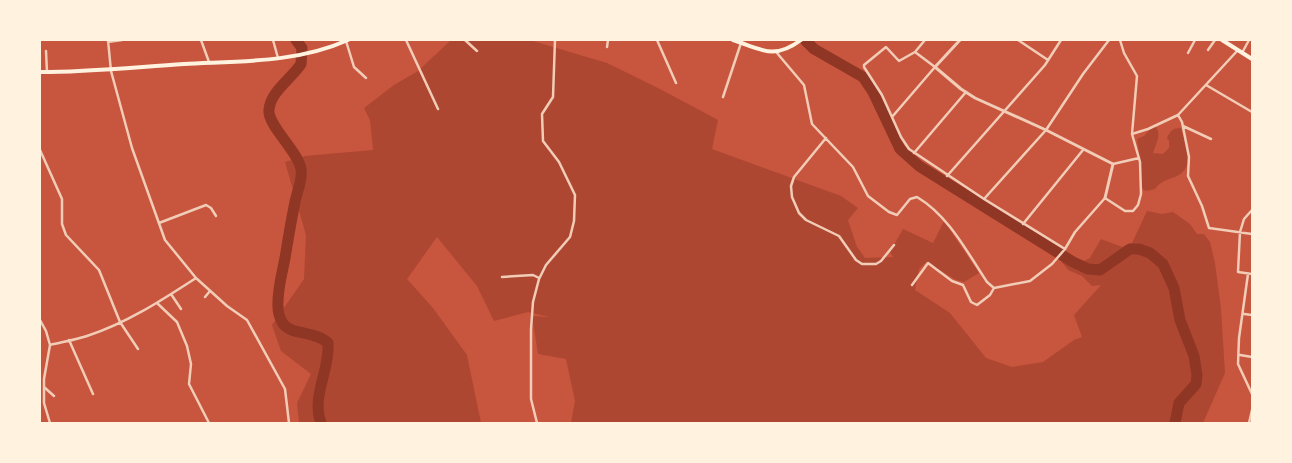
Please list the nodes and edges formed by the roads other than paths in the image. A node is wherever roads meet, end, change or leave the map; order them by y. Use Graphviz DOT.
graph roads {
  1 [pos="122,40"];
  2 [pos="201,40"];
  3 [pos="273,40"];
  4 [pos="346,40"];
  5 [pos="406,40"];
  6 [pos="466,40"];
  7 [pos="555,40"];
  8 [pos="608,40"];
  9 [pos="657,40"];
  10 [pos="732,40"];
  11 [pos="801,40"];
  12 [pos="924,40"];
  13 [pos="960,40"];
  14 [pos="1018,40"];
  15 [pos="1061,40"];
  16 [pos="1109,40"];
  17 [pos="1120,40"];
  18 [pos="1195,40"];
  19 [pos="1215,40"];
  20 [pos="1222,40"];
  21 [pos="1250,40"];
  22 [pos="108,41"];
  23 [pos="741,43"];
  24 [pos="607,47"];
  25 [pos="1208,50"];
  26 [pos="1238,50"];
  27 [pos="46,51"];
  28 [pos="477,51"];
  29 [pos="915,52"];
  30 [pos="777,53"];
  31 [pos="1188,53"];
  32 [pos="1242,53"];
  33 [pos="278,58"];
  34 [pos="1252,59"];
  35 [pos="1048,60"];
  36 [pos="209,63"];
  37 [pos="935,67"];
  38 [pos="111,71"];
  39 [pos="40,72"];
  40 [pos="47,72"];
  41 [pos="366,78"];
  42 [pos="676,83"];
  43 [pos="1206,85"];
  44 [pos="966,92"];
  45 [pos="723,97"];
  46 [pos="438,108"];
  47 [pos="1003,111"];
  48 [pos="1252,112"];
  49 [pos="1178,115"];
  50 [pos="892,116"];
  51 [pos="1183,126"];
  52 [pos="1046,130"];
  53 [pos="1132,134"];
  54 [pos="826,138"];
  55 [pos="1211,139"];
  56 [pos="1084,149"];
  57 [pos="40,150"];
  58 [pos="914,153"];
  59 [pos="1139,158"];
  60 [pos="1113,164"];
  61 [pos="948,176"];
  62 [pos="1105,198"];
  63 [pos="984,199"];
  64 [pos="1252,210"];
  65 [pos="216,216"];
  66 [pos="158,223"];
  67 [pos="1023,224"];
  68 [pos="1240,232"];
  69 [pos="1252,234"];
  70 [pos="894,245"];
  71 [pos="1065,249"];
  72 [pos="1250,274"];
  73 [pos="502,277"];
  74 [pos="196,278"];
  75 [pos="539,278"];
  76 [pos="912,285"];
  77 [pos="994,288"];
  78 [pos="210,291"];
  79 [pos="171,294"];
  80 [pos="204,297"];
  81 [pos="157,303"];
  82 [pos="181,309"];
  83 [pos="1243,314"];
  84 [pos="1252,315"];
  85 [pos="40,320"];
  86 [pos="120,322"];
  87 [pos="69,340"];
  88 [pos="50,345"];
  89 [pos="138,349"];
  90 [pos="1240,355"];
  91 [pos="1252,357"];
  92 [pos="44,386"];
  93 [pos="94,394"];
  94 [pos="1252,394"];
  95 [pos="54,396"];
  96 [pos="1252,410"];
  97 [pos="50,423"];
  98 [pos="208,423"];
  99 [pos="289,423"];
  100 [pos="537,423"];
  101 [pos="1249,423"];
  1 -- 22 [label="street"];
  2 -- 36 [label="street"];
  3 -- 33 [label="street"];
  4 -- 33 [label="main road"];
  4 -- 41 [label="street"];
  5 -- 46 [label="street"];
  6 -- 28 [label="street"];
  7 -- 75 [label="street"];
  8 -- 24 [label="street"];
  9 -- 42 [label="street"];
  10 -- 23 [label="main road"];
  11 -- 30 [label="main road"];
  12 -- 29 [label="street"];
  13 -- 37 [label="street"];
  14 -- 35 [label="street"];
  15 -- 35 [label="street"];
  16 -- 52 [label="street"];
  17 -- 53 [label="street"];
  18 -- 31 [label="street"];
  19 -- 25 [label="street"];
  20 -- 26 [label="main road"];
  21 -- 32 [label="street"];
  22 -- 38 [label="street"];
  23 -- 30 [label="main road"];
  23 -- 45 [label="street"];
  26 -- 32 [label="main road"];
  26 -- 43 [label="street"];
  27 -- 40 [label="street"];
  29 -- 37 [label="street"];
  29 -- 50 [label="street"];
  30 -- 54 [label="street"];
  32 -- 34 [label="main road"];
  33 -- 36 [label="main road"];
  35 -- 47 [label="street"];
  36 -- 38 [label="main road"];
  37 -- 44 [label="street"];
  37 -- 50 [label="street"];
  38 -- 40 [label="main road"];
  38 -- 66 [label="street"];
  39 -- 40 [label="main road"];
  43 -- 48 [label="street"];
  43 -- 49 [label="street"];
  44 -- 47 [label="street"];
  44 -- 58 [label="street"];
  47 -- 52 [label="street"];
  47 -- 61 [label="street"];
  49 -- 51 [label="street"];
  49 -- 53 [label="street"];
  50 -- 58 [label="street"];
  51 -- 55 [label="street"];
  51 -- 68 [label="street"];
  52 -- 56 [label="street"];
  52 -- 63 [label="street"];
  53 -- 59 [label="street"];
  54 -- 70 [label="street"];
  54 -- 77 [label="street"];
  56 -- 60 [label="street"];
  56 -- 67 [label="street"];
  57 -- 86 [label="street"];
  58 -- 61 [label="street"];
  59 -- 60 [label="street"];
  59 -- 62 [label="street"];
  60 -- 62 [label="street"];
  61 -- 63 [label="street"];
  62 -- 71 [label="street"];
  63 -- 67 [label="street"];
  64 -- 68 [label="street"];
  65 -- 66 [label="street"];
  66 -- 74 [label="street"];
  67 -- 71 [label="street"];
  68 -- 69 [label="street"];
  68 -- 72 [label="street"];
  71 -- 77 [label="street"];
  72 -- 83 [label="street"];
  73 -- 75 [label="street"];
  74 -- 78 [label="street"];
  74 -- 79 [label="street"];
  75 -- 100 [label="street"];
  76 -- 77 [label="street"];
  78 -- 80 [label="street"];
  78 -- 99 [label="street"];
  79 -- 81 [label="street"];
  79 -- 82 [label="street"];
  81 -- 86 [label="street"];
  81 -- 98 [label="street"];
  83 -- 84 [label="street"];
  83 -- 90 [label="street"];
  85 -- 88 [label="street"];
  86 -- 87 [label="street"];
  86 -- 89 [label="street"];
  87 -- 88 [label="street"];
  87 -- 93 [label="street"];
  88 -- 92 [label="street"];
  90 -- 91 [label="street"];
  90 -- 94 [label="street"];
  92 -- 95 [label="street"];
  92 -- 97 [label="street"];
  96 -- 101 [label="street"];
}
